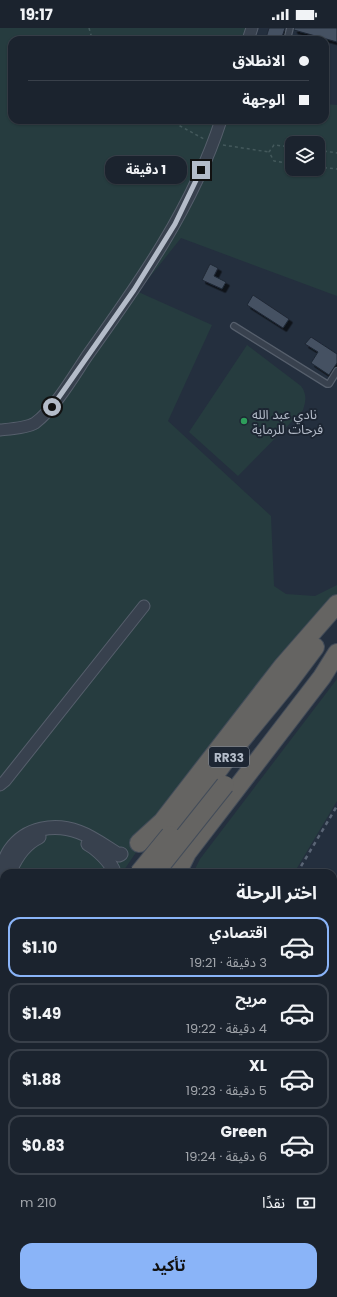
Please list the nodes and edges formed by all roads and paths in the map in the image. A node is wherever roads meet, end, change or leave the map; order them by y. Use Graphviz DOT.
graph roads {
  1 [pos="176,124"];
  2 [pos="221,124"];
  3 [pos="214,143"];
  4 [pos="285,146"];
  5 [pos="325,151"];
  6 [pos="269,152"];
  7 [pos="337,152"];
  8 [pos="285,163"];
  9 [pos="325,168"];
  10 [pos="337,169"];
  11 [pos="234,326"];
  12 [pos="337,371"];
  13 [pos="0,430"];
  14 [pos="337,604"];
  15 [pos="144,606"];
  16 [pos="337,618"];
  17 [pos="337,640"];
  18 [pos="337,653"];
  19 [pos="293,686"];
  20 [pos="0,785"];
  21 [pos="139,843"];
  22 [pos="120,854"];
  23 [pos="2,869"];
  24 [pos="11,869"];
  25 [pos="113,869"];
  26 [pos="115,869"];
  27 [pos="142,869"];
  28 [pos="159,869"];
  29 [pos="175,869"];
  30 [pos="178,869"];
  1 -- 3 [label="path"];
  2 -- 3 [label="street"];
  3 -- 6 [label="path"];
  3 -- 13 [label="street"];
  4 -- 6 [label="path"];
  5 -- 7 [label="path"];
  6 -- 8 [label="path"];
  9 -- 10 [label="path"];
  11 -- 12 [label="lane"];
  14 -- 21 [label="highway"];
  15 -- 20 [label="street"];
  16 -- 19 [label="highway, RR33"];
  17 -- 19 [label="highway, RR33"];
  18 -- 30 [label="highway"];
  19 -- 27 [label="highway, RR33, bridge"];
  19 -- 28 [label="highway, RR33, bridge"];
  21 -- 22 [label="street"];
  21 -- 29 [label="street"];
  22 -- 23 [label="street"];
  22 -- 26 [label="street"];
  24 -- 25 [label="street"];
}
